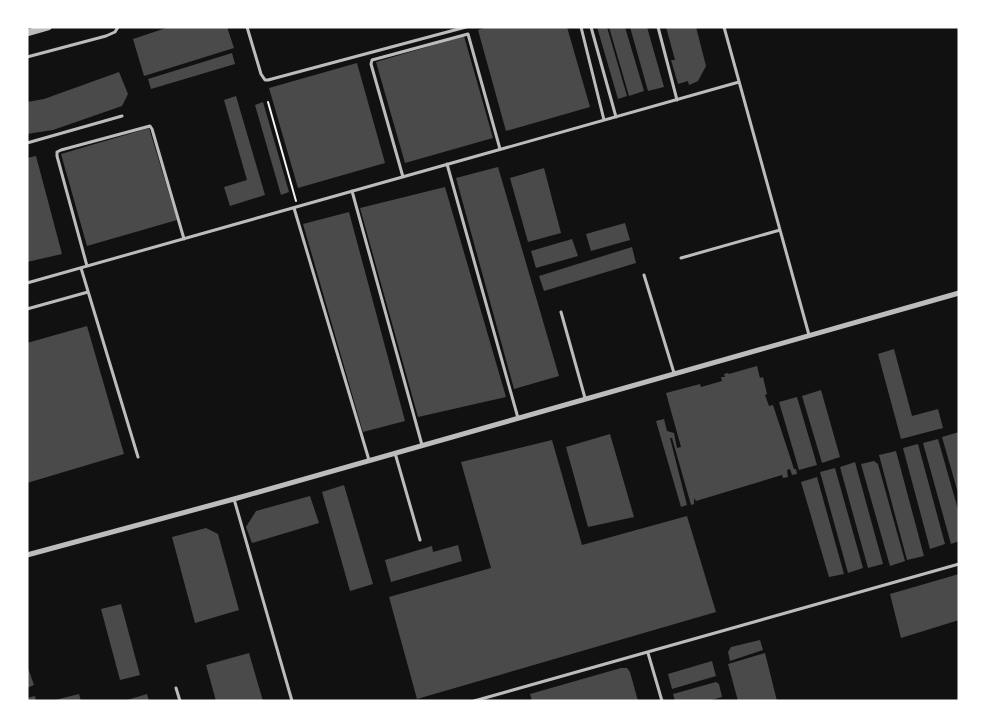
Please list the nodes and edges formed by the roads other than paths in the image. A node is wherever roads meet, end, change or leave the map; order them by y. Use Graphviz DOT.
graph roads {
  1 [pos="48,27"];
  2 [pos="118,27"];
  3 [pos="247,27"];
  4 [pos="466,27"];
  5 [pos="581,27"];
  6 [pos="591,27"];
  7 [pos="658,27"];
  8 [pos="723,27"];
  9 [pos="27,33"];
  10 [pos="27,57"];
  11 [pos="739,82"];
  12 [pos="677,100"];
  13 [pos="122,116"];
  14 [pos="616,117"];
  15 [pos="604,120"];
  16 [pos="27,143"];
  17 [pos="500,149"];
  18 [pos="447,164"];
  19 [pos="403,177"];
  20 [pos="352,191"];
  21 [pos="296,207"];
  22 [pos="780,230"];
  23 [pos="184,239"];
  24 [pos="681,258"];
  25 [pos="87,266"];
  26 [pos="81,268"];
  27 [pos="644,275"];
  28 [pos="27,283"];
  29 [pos="88,292"];
  30 [pos="959,293"];
  31 [pos="27,309"];
  32 [pos="561,312"];
  33 [pos="809,335"];
  34 [pos="674,373"];
  35 [pos="585,398"];
  36 [pos="518,418"];
  37 [pos="422,445"];
  38 [pos="395,453"];
  39 [pos="138,457"];
  40 [pos="369,460"];
  41 [pos="234,499"];
  42 [pos="420,540"];
  43 [pos="27,555"];
  44 [pos="959,564"];
  45 [pos="648,652"];
  46 [pos="176,688"];
  47 [pos="180,701"];
  48 [pos="292,701"];
  49 [pos="474,701"];
  50 [pos="663,701"];
  1 -- 9 [label="street"];
  2 -- 10 [label="lane"];
  3 -- 4 [label="lane"];
  5 -- 15 [label="lane"];
  6 -- 14 [label="lane"];
  7 -- 12 [label="lane"];
  8 -- 11 [label="lane"];
  11 -- 12 [label="lane"];
  11 -- 22 [label="lane"];
  12 -- 14 [label="lane"];
  13 -- 16 [label="lane"];
  14 -- 15 [label="lane"];
  15 -- 17 [label="lane"];
  17 -- 18 [label="lane"];
  17 -- 19 [label="lane"];
  18 -- 19 [label="lane"];
  18 -- 36 [label="lane"];
  19 -- 20 [label="lane"];
  20 -- 21 [label="lane"];
  20 -- 37 [label="lane"];
  21 -- 23 [label="lane"];
  21 -- 40 [label="lane"];
  22 -- 24 [label="lane"];
  22 -- 33 [label="lane"];
  23 -- 25 [label="lane"];
  23 -- 25 [label="lane"];
  25 -- 26 [label="lane"];
  26 -- 28 [label="lane"];
  26 -- 29 [label="lane"];
  27 -- 34 [label="lane"];
  29 -- 31 [label="lane"];
  29 -- 39 [label="lane"];
  30 -- 33 [label="street"];
  32 -- 35 [label="lane"];
  33 -- 34 [label="street"];
  34 -- 35 [label="street"];
  35 -- 36 [label="street"];
  36 -- 37 [label="street"];
  37 -- 38 [label="street"];
  38 -- 40 [label="street"];
  38 -- 42 [label="lane"];
  40 -- 41 [label="street"];
  41 -- 43 [label="street"];
  41 -- 48 [label="lane"];
  44 -- 45 [label="lane"];
  45 -- 49 [label="lane"];
  45 -- 50 [label="lane"];
  46 -- 47 [label="lane"];
}
